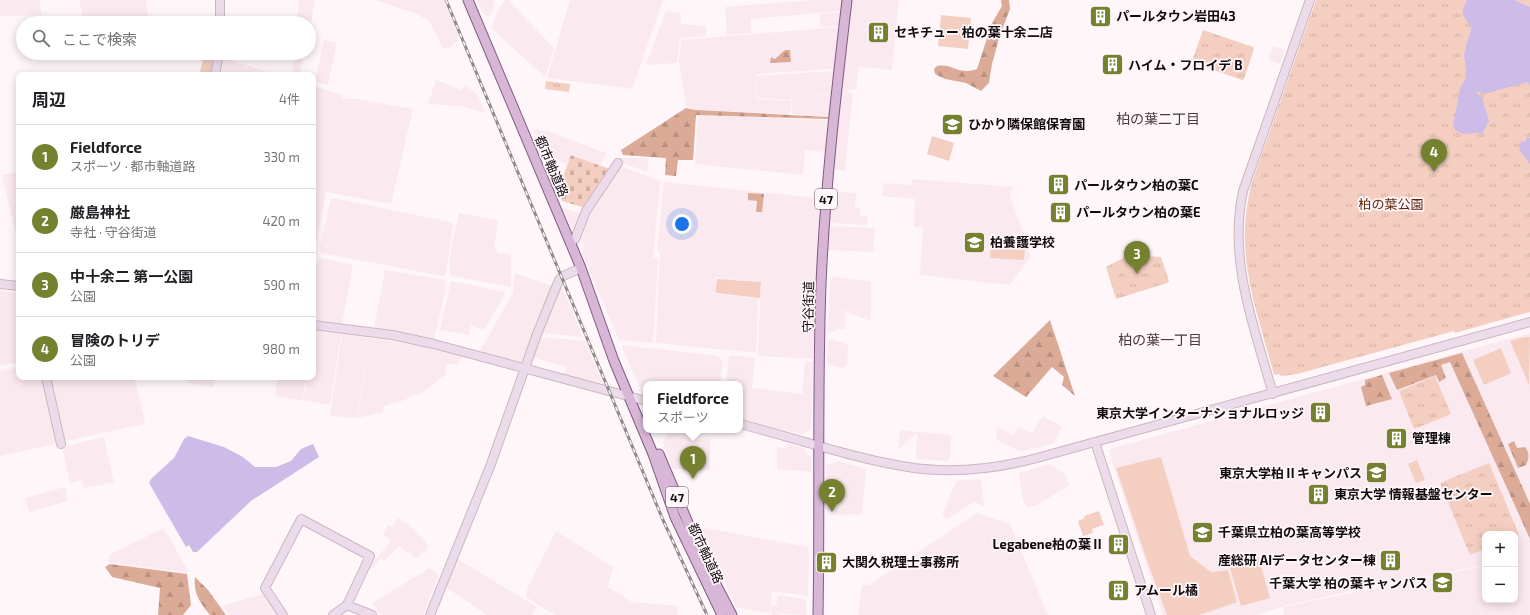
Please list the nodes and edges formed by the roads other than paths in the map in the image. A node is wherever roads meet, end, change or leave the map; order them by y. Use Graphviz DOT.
graph roads {
  1 [pos="220,0"];
  2 [pos="468,0"];
  3 [pos="847,0"];
  4 [pos="1310,0"];
  5 [pos="220,16"];
  6 [pos="218,60"];
  7 [pos="216,72"];
  8 [pos="618,163"];
  9 [pos="570,243"];
  10 [pos="581,268"];
  11 [pos="0,284"];
  12 [pos="16,286"];
  13 [pos="1530,322"];
  14 [pos="316,324"];
  15 [pos="526,368"];
  16 [pos="47,380"];
  17 [pos="1273,394"];
  18 [pos="632,397"];
  19 [pos="643,400"];
  20 [pos="643,417"];
  21 [pos="743,425"];
  22 [pos="643,427"];
  23 [pos="645,433"];
  24 [pos="650,433"];
  25 [pos="1095,442"];
  26 [pos="61,444"];
  27 [pos="820,446"];
  28 [pos="347,605"];
  29 [pos="283,615"];
  30 [pos="333,615"];
  31 [pos="372,615"];
  32 [pos="430,615"];
  33 [pos="722,615"];
  34 [pos="732,615"];
  35 [pos="818,615"];
  36 [pos="1151,615"];
  1 -- 5 [label="street"];
  2 -- 9 [label="main road, 都市軸道路 / 47"];
  3 -- 27 [label="main road, 守谷街道 / 47"];
  4 -- 17 [label="street"];
  6 -- 7 [label="street"];
  8 -- 9 [label="street"];
  9 -- 10 [label="main road, 都市軸道路 / 47"];
  10 -- 15 [label="street"];
  10 -- 18 [label="main road, 都市軸道路 / 47"];
  11 -- 12 [label="street"];
  13 -- 17 [label="street"];
  14 -- 15 [label="street"];
  15 -- 18 [label="street"];
  15 -- 32 [label="street"];
  16 -- 26 [label="street"];
  17 -- 25 [label="street"];
  18 -- 19 [label="street"];
  18 -- 20 [label="main road, 都市軸道路 / 47"];
  18 -- 22 [label="main road, 都市軸道路 / 47"];
  21 -- 27 [label="street"];
  23 -- 33 [label="main road, 都市軸道路 / 47"];
  24 -- 34 [label="main road, 都市軸道路 / 47"];
  25 -- 27 [label="street"];
  25 -- 36 [label="street"];
  27 -- 35 [label="main road, 守谷街道 / 47"];
  28 -- 29 [label="street"];
  28 -- 30 [label="street"];
  28 -- 31 [label="street"];
}
